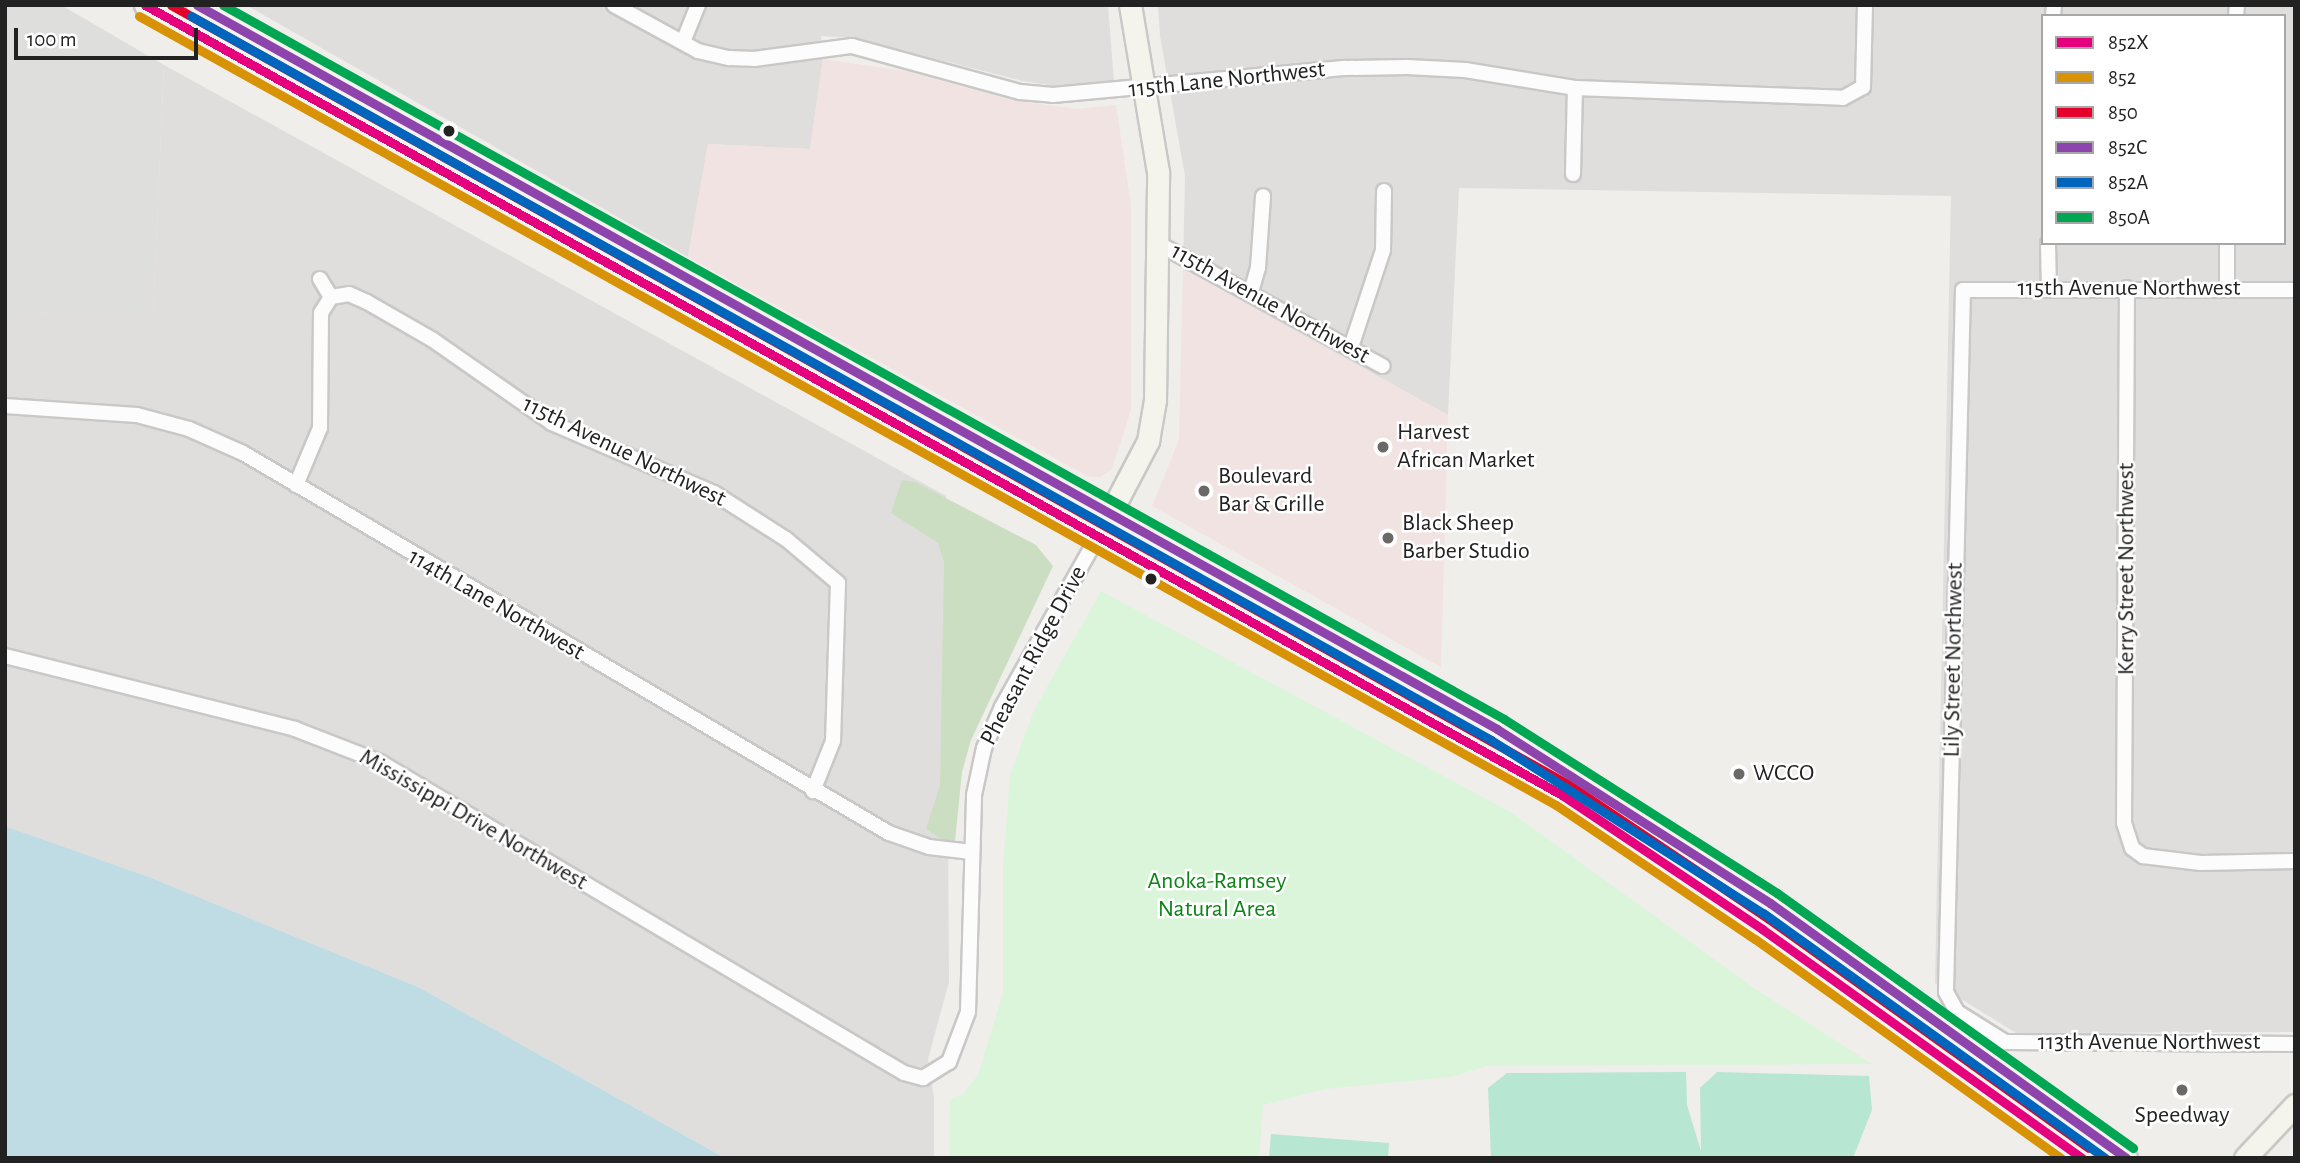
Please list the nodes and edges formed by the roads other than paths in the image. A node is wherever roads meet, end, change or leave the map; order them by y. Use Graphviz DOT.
graph roads {
  1 [pos="145,5"];
  2 [pos="197,5"];
  3 [pos="614,5"];
  4 [pos="698,5"];
  5 [pos="1130,5"];
  6 [pos="1866,5"];
  7 [pos="683,43"];
  8 [pos="1142,87"];
  9 [pos="1575,88"];
  10 [pos="1573,174"];
  11 [pos="1384,191"];
  12 [pos="1263,196"];
  13 [pos="1157,243"];
  14 [pos="2048,245"];
  15 [pos="2227,245"];
  16 [pos="320,279"];
  17 [pos="2127,288"];
  18 [pos="2049,289"];
  19 [pos="2227,289"];
  20 [pos="1963,290"];
  21 [pos="2295,290"];
  22 [pos="1251,292"];
  23 [pos="331,298"];
  24 [pos="1351,347"];
  25 [pos="1383,366"];
  26 [pos="5,406"];
  27 [pos="296,485"];
  28 [pos="1111,512"];
  29 [pos="1099,534"];
  30 [pos="5,656"];
  31 [pos="813,791"];
  32 [pos="972,852"];
  33 [pos="2295,861"];
  34 [pos="1968,1020"];
  35 [pos="2295,1044"];
  36 [pos="904,1073"];
  37 [pos="2295,1105"];
  38 [pos="2082,1158"];
  39 [pos="2126,1158"];
  40 [pos="2245,1158"];
  1 -- 29 [label="main road"];
  2 -- 28 [label="main road"];
  3 -- 7 [label="street, 115th Lane Northwest"];
  4 -- 7 [label="street"];
  5 -- 8 [label="main road, Pheasant Ridge Drive"];
  6 -- 9 [label="street, 115th Lane Northwest"];
  7 -- 8 [label="street, 115th Lane Northwest"];
  8 -- 9 [label="street, 115th Lane Northwest"];
  8 -- 13 [label="main road, Pheasant Ridge Drive"];
  9 -- 10 [label="street"];
  11 -- 24 [label="street"];
  12 -- 22 [label="street"];
  13 -- 22 [label="street, 115th Avenue Northwest"];
  13 -- 28 [label="main road, Pheasant Ridge Drive"];
  14 -- 18 [label="street"];
  15 -- 19 [label="street"];
  16 -- 23 [label="street"];
  17 -- 18 [label="street, 115th Avenue Northwest"];
  17 -- 19 [label="street, 115th Avenue Northwest"];
  17 -- 33 [label="street, Kerry Street Northwest"];
  18 -- 20 [label="street, 115th Avenue Northwest"];
  19 -- 21 [label="street, 115th Avenue Northwest"];
  20 -- 34 [label="street, Lily Street Northwest"];
  22 -- 24 [label="street, 115th Avenue Northwest"];
  23 -- 27 [label="street"];
  23 -- 31 [label="street, 115th Avenue Northwest"];
  24 -- 25 [label="street, 115th Avenue Northwest"];
  26 -- 27 [label="street, 114th Lane Northwest"];
  27 -- 31 [label="street, 114th Lane Northwest"];
  28 -- 29 [label="main road, Pheasant Ridge Drive"];
  28 -- 39 [label="main road"];
  29 -- 32 [label="street, Pheasant Ridge Drive"];
  29 -- 38 [label="main road"];
  30 -- 36 [label="street, Mississippi Drive Northwest"];
  31 -- 32 [label="street, 114th Lane Northwest"];
  32 -- 36 [label="street, Pheasant Ridge Drive"];
  34 -- 35 [label="street, 113th Avenue Northwest"];
  37 -- 40 [label="main road"];
}
